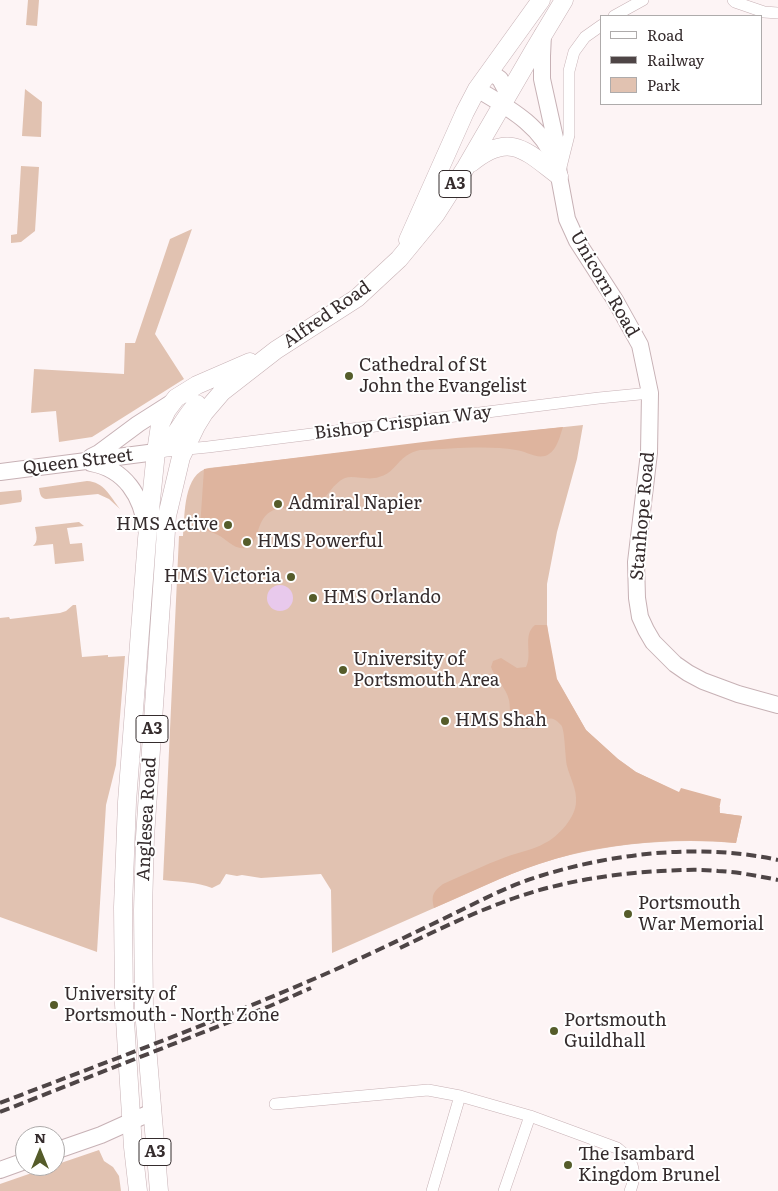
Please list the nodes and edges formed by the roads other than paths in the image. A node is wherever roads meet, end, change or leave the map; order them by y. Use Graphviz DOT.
graph roads {
  1 [pos="541,0"];
  2 [pos="564,0"];
  3 [pos="643,0"];
  4 [pos="733,0"];
  5 [pos="778,13"];
  6 [pos="616,15"];
  7 [pos="600,26"];
  8 [pos="543,34"];
  9 [pos="490,72"];
  10 [pos="474,94"];
  11 [pos="505,99"];
  12 [pos="466,167"];
  13 [pos="559,176"];
  14 [pos="399,259"];
  15 [pos="276,350"];
  16 [pos="240,377"];
  17 [pos="650,393"];
  18 [pos="171,403"];
  19 [pos="184,450"];
  20 [pos="156,452"];
  21 [pos="82,461"];
  22 [pos="0,472"];
  23 [pos="147,539"];
  24 [pos="778,705"];
  25 [pos="460,1096"];
  26 [pos="275,1104"];
  27 [pos="152,1112"];
  28 [pos="530,1116"];
  29 [pos="132,1121"];
  30 [pos="65,1148"];
  31 [pos="15,1165"];
  32 [pos="0,1170"];
  33 [pos="138,1191"];
  34 [pos="159,1191"];
  35 [pos="432,1191"];
  36 [pos="504,1191"];
  37 [pos="630,1191"];
  1 -- 9 [label="main road, A3"];
  2 -- 8 [label="main road, A3"];
  3 -- 6 [label="street"];
  4 -- 5 [label="street"];
  7 -- 13 [label="street"];
  8 -- 11 [label="main road, A3"];
  8 -- 13 [label="street, Unicorn Road"];
  9 -- 10 [label="main road, A3"];
  9 -- 11 [label="street, Unicorn Road"];
  10 -- 11 [label="street, Unicorn Road"];
  10 -- 14 [label="main road, Alfred Road / A3"];
  11 -- 12 [label="main road, Alfred Road / A3"];
  11 -- 13 [label="street, Unicorn Road"];
  12 -- 13 [label="main road"];
  12 -- 14 [label="main road, Alfred Road / A3"];
  13 -- 17 [label="street, Unicorn Road"];
  14 -- 15 [label="main road, Alfred Road / A3"];
  15 -- 16 [label="main road, Alfred Road / A3"];
  15 -- 18 [label="main road, Alfred Road / A3"];
  16 -- 19 [label="main road, Alfred Road / A3"];
  16 -- 20 [label="main road, A3"];
  17 -- 19 [label="street, Bishop Crispian Way"];
  17 -- 24 [label="street, Stanhope Road"];
  18 -- 20 [label="main road, Alfred Road / A3"];
  18 -- 21 [label="street"];
  19 -- 20 [label="street, Bishop Crispian Way"];
  19 -- 27 [label="main road, Anglesea Road / A3"];
  20 -- 21 [label="street, Queen Street"];
  20 -- 23 [label="main road, Anglesea Road / A3"];
  21 -- 22 [label="street, Queen Street"];
  21 -- 23 [label="street"];
  23 -- 29 [label="main road, Anglesea Road / A3"];
  25 -- 26 [label="street"];
  25 -- 28 [label="street"];
  25 -- 35 [label="street"];
  27 -- 29 [label="street"];
  27 -- 34 [label="main road, Anglesea Road / A3"];
  28 -- 36 [label="street"];
  28 -- 37 [label="street"];
  29 -- 30 [label="street"];
  29 -- 33 [label="main road, Anglesea Road / A3"];
  31 -- 32 [label="street"];
}
